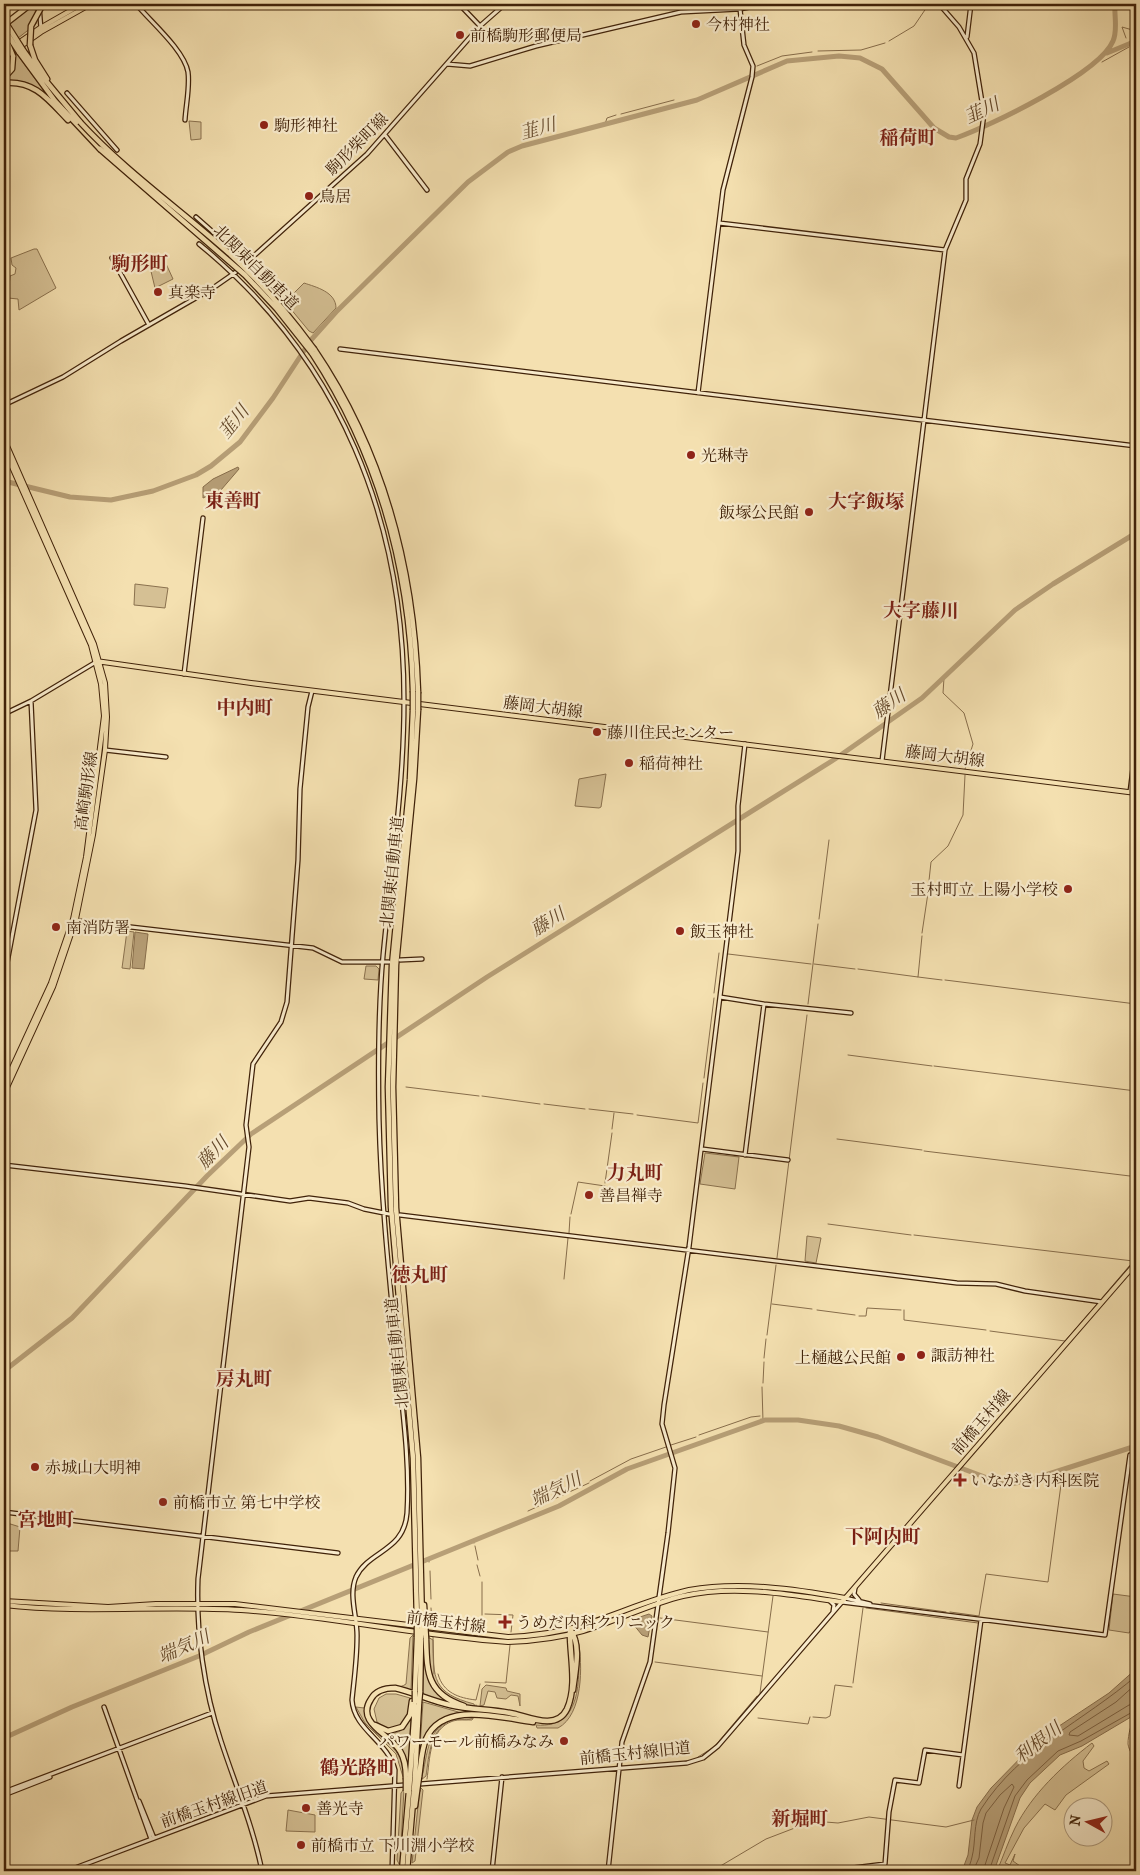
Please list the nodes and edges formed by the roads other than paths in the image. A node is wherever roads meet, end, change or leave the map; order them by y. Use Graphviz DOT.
graph roads {
  1 [pos="27,4"];
  2 [pos="31,4"];
  3 [pos="41,4"];
  4 [pos="82,4"];
  5 [pos="90,4"];
  6 [pos="136,4"];
  7 [pos="458,4"];
  8 [pos="505,4"];
  9 [pos="765,4"];
  10 [pos="939,4"];
  11 [pos="971,4"];
  12 [pos="740,9"];
  13 [pos="4,22"];
  14 [pos="480,26"];
  15 [pos="4,28"];
  16 [pos="41,30"];
  17 [pos="4,34"];
  18 [pos="967,37"];
  19 [pos="20,51"];
  20 [pos="4,53"];
  21 [pos="4,58"];
  22 [pos="447,64"];
  23 [pos="4,78"];
  24 [pos="4,83"];
  25 [pos="67,93"];
  26 [pos="57,100"];
  27 [pos="185,120"];
  28 [pos="385,135"];
  29 [pos="117,150"];
  30 [pos="427,190"];
  31 [pos="196,217"];
  32 [pos="719,222"];
  33 [pos="199,244"];
  34 [pos="945,250"];
  35 [pos="112,258"];
  36 [pos="247,262"];
  37 [pos="232,274"];
  38 [pos="149,325"];
  39 [pos="340,349"];
  40 [pos="313,351"];
  41 [pos="698,392"];
  42 [pos="4,405"];
  43 [pos="924,420"];
  44 [pos="4,438"];
  45 [pos="1136,446"];
  46 [pos="4,449"];
  47 [pos="203,518"];
  48 [pos="98,661"];
  49 [pos="184,674"];
  50 [pos="312,691"];
  51 [pos="31,701"];
  52 [pos="404,701"];
  53 [pos="4,714"];
  54 [pos="745,744"];
  55 [pos="1136,744"];
  56 [pos="103,750"];
  57 [pos="166,757"];
  58 [pos="882,761"];
  59 [pos="1130,792"];
  60 [pos="1136,793"];
  61 [pos="74,919"];
  62 [pos="292,945"];
  63 [pos="422,959"];
  64 [pos="400,960"];
  65 [pos="383,962"];
  66 [pos="388,962"];
  67 [pos="4,979"];
  68 [pos="720,997"];
  69 [pos="764,1004"];
  70 [pos="851,1012"];
  71 [pos="4,1085"];
  72 [pos="4,1094"];
  73 [pos="702,1149"];
  74 [pos="745,1155"];
  75 [pos="788,1160"];
  76 [pos="4,1166"];
  77 [pos="244,1196"];
  78 [pos="383,1213"];
  79 [pos="389,1214"];
  80 [pos="400,1215"];
  81 [pos="688,1250"];
  82 [pos="1136,1263"];
  83 [pos="1102,1302"];
  84 [pos="1130,1455"];
  85 [pos="4,1512"];
  86 [pos="203,1536"];
  87 [pos="338,1553"];
  88 [pos="419,1553"];
  89 [pos="421,1569"];
  90 [pos="856,1585"];
  91 [pos="829,1600"];
  92 [pos="844,1600"];
  93 [pos="4,1601"];
  94 [pos="658,1601"];
  95 [pos="860,1601"];
  96 [pos="4,1605"];
  97 [pos="197,1606"];
  98 [pos="878,1606"];
  99 [pos="280,1612"];
  100 [pos="832,1614"];
  101 [pos="981,1620"];
  102 [pos="357,1622"];
  103 [pos="421,1622"];
  104 [pos="571,1632"];
  105 [pos="421,1638"];
  106 [pos="416,1702"];
  107 [pos="104,1707"];
  108 [pos="481,1710"];
  109 [pos="212,1713"];
  110 [pos="483,1716"];
  111 [pos="119,1748"];
  112 [pos="964,1755"];
  113 [pos="618,1768"];
  114 [pos="413,1777"];
  115 [pos="502,1777"];
  116 [pos="420,1784"];
  117 [pos="395,1785"];
  118 [pos="404,1785"];
  119 [pos="959,1786"];
  120 [pos="411,1791"];
  121 [pos="4,1793"];
  122 [pos="244,1804"];
  123 [pos="152,1838"];
  124 [pos="67,1871"];
  125 [pos="262,1871"];
  126 [pos="392,1871"];
  127 [pos="402,1871"];
  128 [pos="407,1871"];
  129 [pos="492,1871"];
  130 [pos="608,1871"];
  131 [pos="828,1871"];
  1 -- 13 [label="highway"];
  2 -- 13 [label="highway"];
  3 -- 16 [label="street"];
  3 -- 26 [label="highway, bridge"];
  4 -- 16 [label="main road"];
  5 -- 16 [label="main road"];
  6 -- 27 [label="street"];
  7 -- 14 [label="street"];
  8 -- 14 [label="street, 駒形柴町線"];
  9 -- 12 [label="street"];
  10 -- 18 [label="street"];
  11 -- 18 [label="street"];
  12 -- 22 [label="street"];
  12 -- 32 [label="street"];
  13 -- 19 [label="highway, 北関東自動車道, bridge"];
  14 -- 22 [label="street, 駒形柴町線"];
  15 -- 19 [label="highway, 北関東自動車道, bridge"];
  16 -- 20 [label="main road"];
  16 -- 21 [label="main road"];
  17 -- 23 [label="highway, bridge"];
  18 -- 34 [label="street"];
  19 -- 26 [label="highway, 北関東自動車道"];
  22 -- 28 [label="street, 駒形柴町線"];
  24 -- 26 [label="highway"];
  25 -- 29 [label="street"];
  26 -- 40 [label="highway, 北関東自動車道, bridge"];
  26 -- 40 [label="highway, 北関東自動車道, bridge"];
  28 -- 30 [label="street"];
  28 -- 36 [label="street, 駒形柴町線"];
  31 -- 36 [label="street"];
  32 -- 34 [label="street"];
  32 -- 41 [label="street"];
  33 -- 37 [label="street"];
  34 -- 43 [label="street"];
  35 -- 38 [label="street"];
  36 -- 37 [label="street, 駒形柴町線"];
  37 -- 38 [label="street, 駒形柴町線"];
  37 -- 52 [label="street"];
  38 -- 42 [label="street, 駒形柴町線"];
  39 -- 41 [label="street"];
  40 -- 88 [label="highway, 北関東自動車道, bridge"];
  41 -- 43 [label="street"];
  43 -- 45 [label="street"];
  43 -- 58 [label="street"];
  44 -- 48 [label="main road, 高崎駒形線"];
  46 -- 48 [label="main road, 高崎駒形線"];
  47 -- 49 [label="street"];
  48 -- 49 [label="main road, 藤岡大胡線"];
  48 -- 51 [label="street"];
  48 -- 56 [label="main road, 高崎駒形線"];
  49 -- 50 [label="main road, 藤岡大胡線"];
  50 -- 52 [label="main road, 藤岡大胡線"];
  50 -- 62 [label="street"];
  51 -- 53 [label="street"];
  51 -- 67 [label="street"];
  52 -- 54 [label="main road, 藤岡大胡線"];
  52 -- 65 [label="street"];
  54 -- 58 [label="main road, 藤岡大胡線"];
  54 -- 68 [label="street"];
  55 -- 59 [label="street"];
  56 -- 57 [label="street"];
  56 -- 61 [label="main road, 高崎駒形線"];
  58 -- 59 [label="main road, 藤岡大胡線"];
  59 -- 60 [label="main road, 藤岡大胡線"];
  61 -- 62 [label="street"];
  61 -- 71 [label="main road, 高崎駒形線"];
  61 -- 72 [label="main road, 高崎駒形線"];
  62 -- 65 [label="street"];
  62 -- 77 [label="street"];
  63 -- 64 [label="street"];
  65 -- 66 [label="street"];
  65 -- 78 [label="street"];
  68 -- 69 [label="street"];
  68 -- 73 [label="street"];
  69 -- 70 [label="street"];
  69 -- 74 [label="street"];
  73 -- 74 [label="street"];
  73 -- 81 [label="street"];
  74 -- 75 [label="street"];
  76 -- 77 [label="street"];
  77 -- 78 [label="street"];
  77 -- 86 [label="street"];
  78 -- 79 [label="street"];
  78 -- 102 [label="street"];
  80 -- 81 [label="street"];
  81 -- 83 [label="street"];
  81 -- 94 [label="street"];
  82 -- 83 [label="main road, 前橋玉村線"];
  83 -- 90 [label="main road, 前橋玉村線"];
  84 -- 101 [label="street"];
  85 -- 86 [label="street"];
  86 -- 87 [label="street"];
  86 -- 97 [label="street"];
  88 -- 89 [label="highway, 北関東自動車道"];
  88 -- 89 [label="highway, 北関東自動車道"];
  89 -- 103 [label="highway"];
  89 -- 103 [label="highway, 北関東自動車道"];
  90 -- 92 [label="main road, 前橋玉村線"];
  90 -- 95 [label="street"];
  91 -- 92 [label="main road, 前橋玉村線"];
  91 -- 94 [label="main road, 前橋玉村線"];
  91 -- 100 [label="street"];
  92 -- 94 [label="main road, 前橋玉村線"];
  92 -- 95 [label="street"];
  92 -- 98 [label="street"];
  92 -- 100 [label="street, 前橋玉村線旧道"];
  93 -- 97 [label="main road"];
  94 -- 104 [label="main road, 前橋玉村線"];
  94 -- 113 [label="street"];
  95 -- 98 [label="street"];
  96 -- 97 [label="main road"];
  97 -- 99 [label="main road"];
  97 -- 109 [label="street"];
  98 -- 101 [label="street"];
  99 -- 102 [label="main road, 前橋玉村線"];
  99 -- 102 [label="main road, 前橋玉村線"];
  100 -- 113 [label="street, 前橋玉村線旧道"];
  101 -- 112 [label="street"];
  102 -- 104 [label="main road, 前橋玉村線"];
  102 -- 117 [label="street"];
  103 -- 105 [label="highway, bridge"];
  103 -- 105 [label="highway, 北関東自動車道, bridge"];
  104 -- 108 [label="highway"];
  104 -- 110 [label="highway"];
  105 -- 106 [label="highway, 北関東自動車道, bridge"];
  105 -- 108 [label="highway"];
  106 -- 110 [label="highway"];
  106 -- 114 [label="highway, 北関東自動車道"];
  107 -- 111 [label="street"];
  108 -- 114 [label="highway"];
  109 -- 111 [label="street"];
  109 -- 122 [label="street"];
  110 -- 114 [label="highway"];
  111 -- 121 [label="street"];
  111 -- 123 [label="street"];
  112 -- 119 [label="street"];
  112 -- 131 [label="street"];
  113 -- 115 [label="street, 前橋玉村線旧道"];
  113 -- 130 [label="street"];
  114 -- 120 [label="highway, bridge"];
  114 -- 120 [label="highway, bridge"];
  115 -- 116 [label="street, 前橋玉村線旧道"];
  115 -- 129 [label="street"];
  117 -- 118 [label="street, 前橋玉村線旧道"];
  117 -- 122 [label="street, 前橋玉村線旧道"];
  117 -- 126 [label="street"];
  120 -- 127 [label="highway"];
  120 -- 128 [label="highway"];
  122 -- 123 [label="street, 前橋玉村線旧道"];
  122 -- 125 [label="street"];
  123 -- 124 [label="street, 前橋玉村線旧道"];
}
